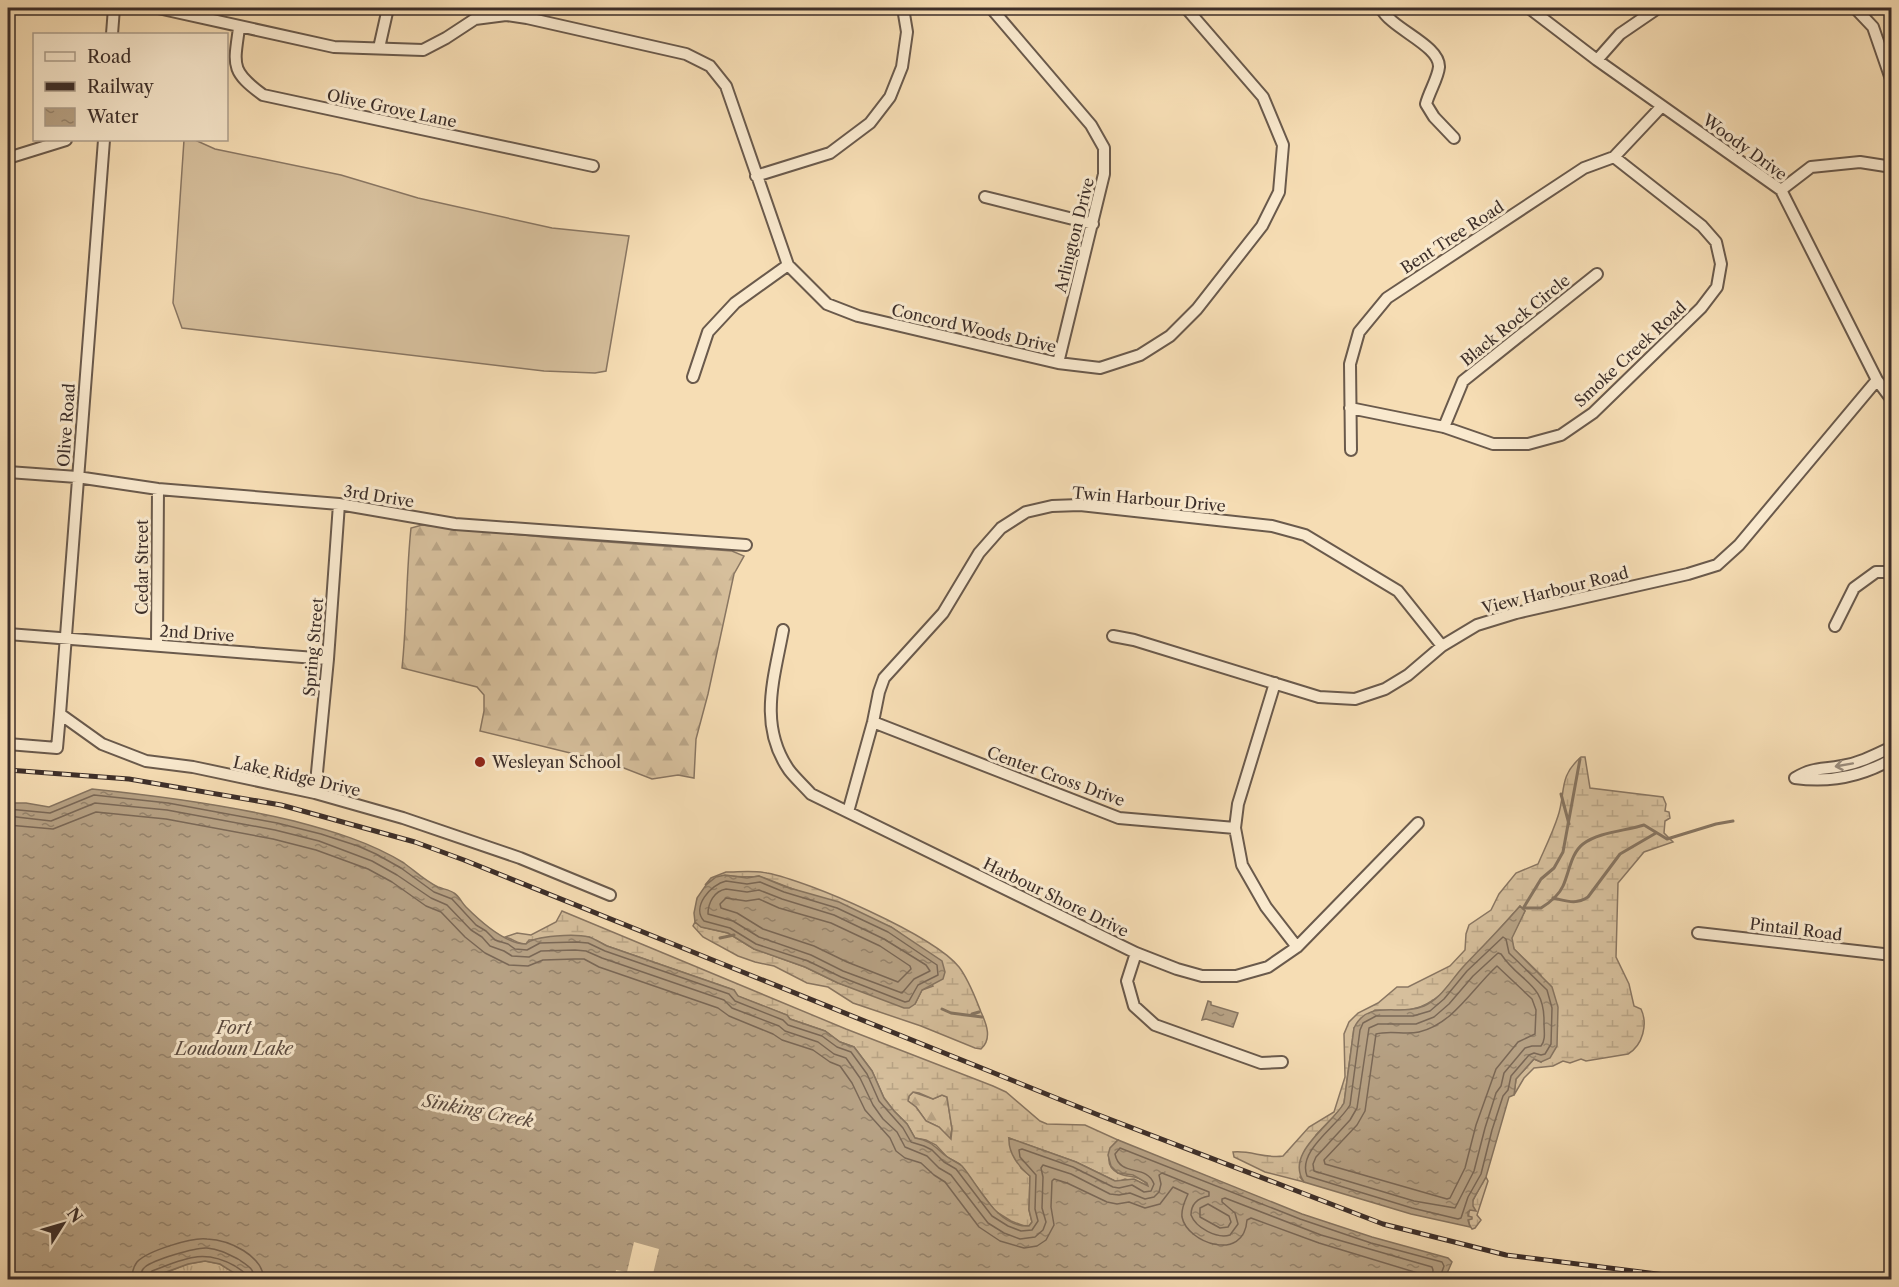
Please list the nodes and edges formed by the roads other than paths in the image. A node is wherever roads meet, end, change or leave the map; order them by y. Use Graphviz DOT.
graph roads {
  1 [pos="114,8"];
  2 [pos="158,8"];
  3 [pos="388,8"];
  4 [pos="903,8"];
  5 [pos="991,8"];
  6 [pos="1186,8"];
  7 [pos="1380,8"];
  8 [pos="1529,8"];
  9 [pos="1658,8"];
  10 [pos="1855,8"];
  11 [pos="529,13"];
  12 [pos="239,27"];
  13 [pos="112,33"];
  14 [pos="378,48"];
  15 [pos="1597,60"];
  16 [pos="1892,82"];
  17 [pos="1662,106"];
  18 [pos="1454,138"];
  19 [pos="63,141"];
  20 [pos="104,141"];
  21 [pos="1614,157"];
  22 [pos="8,158"];
  23 [pos="593,166"];
  24 [pos="1892,167"];
  25 [pos="756,176"];
  26 [pos="1781,190"];
  27 [pos="985,197"];
  28 [pos="1093,224"];
  29 [pos="788,265"];
  30 [pos="1597,274"];
  31 [pos="1058,363"];
  32 [pos="693,376"];
  33 [pos="1877,380"];
  34 [pos="1892,400"];
  35 [pos="1350,408"];
  36 [pos="1444,427"];
  37 [pos="1351,450"];
  38 [pos="8,472"];
  39 [pos="77,477"];
  40 [pos="158,489"];
  41 [pos="339,504"];
  42 [pos="746,545"];
  43 [pos="1892,572"];
  44 [pos="1834,626"];
  45 [pos="783,630"];
  46 [pos="8,634"];
  47 [pos="1113,636"];
  48 [pos="65,638"];
  49 [pos="157,645"];
  50 [pos="1442,646"];
  51 [pos="328,658"];
  52 [pos="1275,683"];
  53 [pos="60,714"];
  54 [pos="873,722"];
  55 [pos="8,744"];
  56 [pos="1892,747"];
  57 [pos="1892,759"];
  58 [pos="315,793"];
  59 [pos="848,812"];
  60 [pos="1418,823"];
  61 [pos="1235,828"];
  62 [pos="610,895"];
  63 [pos="1698,933"];
  64 [pos="1297,946"];
  65 [pos="1136,953"];
  66 [pos="1892,955"];
  67 [pos="1282,1062"];
  1 -- 13 [label="street"];
  2 -- 12 [label="street, Concord Woods Drive"];
  3 -- 14 [label="street"];
  4 -- 25 [label="street"];
  5 -- 28 [label="street, Arlington Drive"];
  6 -- 31 [label="street, Concord Woods Drive"];
  7 -- 18 [label="street"];
  8 -- 15 [label="street, Woody Drive"];
  9 -- 15 [label="street"];
  10 -- 16 [label="street"];
  11 -- 14 [label="street, Concord Woods Drive"];
  11 -- 25 [label="street, Concord Woods Drive"];
  12 -- 14 [label="street, Concord Woods Drive"];
  12 -- 23 [label="street, Olive Grove Lane"];
  15 -- 17 [label="street, Woody Drive"];
  17 -- 21 [label="street, Bent Tree Road"];
  17 -- 26 [label="street, Woody Drive"];
  19 -- 22 [label="street"];
  20 -- 39 [label="street, Olive Road"];
  21 -- 35 [label="street, Bent Tree Road"];
  21 -- 36 [label="street, Smoke Creek Road"];
  24 -- 26 [label="street"];
  25 -- 29 [label="street, Concord Woods Drive"];
  26 -- 33 [label="street, Woody Drive"];
  27 -- 28 [label="street"];
  28 -- 31 [label="street, Arlington Drive"];
  29 -- 31 [label="street, Concord Woods Drive"];
  29 -- 32 [label="street"];
  30 -- 36 [label="street, Black Rock Circle"];
  33 -- 34 [label="street, Woody Drive"];
  33 -- 50 [label="street, View Harbour Road"];
  35 -- 36 [label="street, Smoke Creek Road"];
  35 -- 37 [label="street, Bent Tree Road"];
  38 -- 39 [label="street, 3rd Drive"];
  39 -- 40 [label="street, 3rd Drive"];
  39 -- 48 [label="street, Olive Road"];
  40 -- 41 [label="street, 3rd Drive"];
  40 -- 49 [label="street, Cedar Street"];
  41 -- 42 [label="street, 3rd Drive"];
  41 -- 51 [label="street, Spring Street"];
  43 -- 44 [label="street"];
  45 -- 59 [label="street, Harbour Shore Drive"];
  46 -- 48 [label="street, 2nd Drive"];
  47 -- 52 [label="street, View Harbour Road"];
  48 -- 49 [label="street, 2nd Drive"];
  48 -- 53 [label="street, Olive Road"];
  49 -- 51 [label="street, 2nd Drive"];
  50 -- 52 [label="street, View Harbour Road"];
  50 -- 54 [label="street, Twin Harbour Drive"];
  51 -- 58 [label="street, Spring Street"];
  52 -- 61 [label="street"];
  53 -- 55 [label="street"];
  53 -- 58 [label="street, Lake Ridge Drive"];
  54 -- 59 [label="street, Twin Harbour Drive"];
  54 -- 61 [label="street, Center Cross Drive"];
  56 -- 57 [label="street, one-way"];
  58 -- 62 [label="street, Lake Ridge Drive"];
  59 -- 65 [label="street, Harbour Shore Drive"];
  60 -- 64 [label="street, Harbour Shore Drive"];
  61 -- 64 [label="street"];
  63 -- 66 [label="street, Pintail Road"];
  64 -- 65 [label="street, Harbour Shore Drive"];
  65 -- 67 [label="street"];
}
